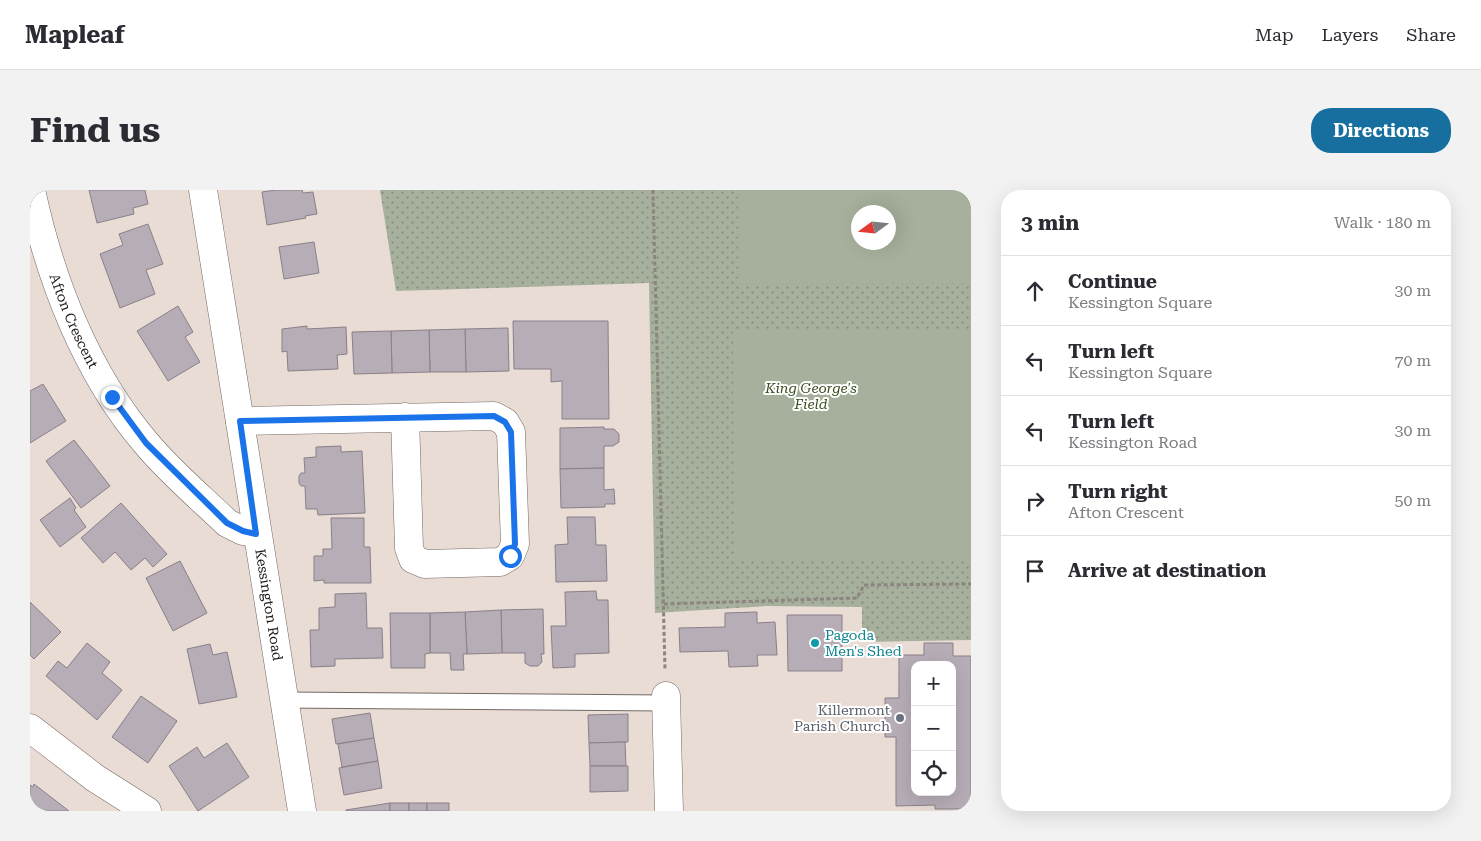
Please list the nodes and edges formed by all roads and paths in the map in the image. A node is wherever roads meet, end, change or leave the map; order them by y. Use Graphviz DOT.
graph roads {
  1 [pos="30,190"];
  2 [pos="203,190"];
  3 [pos="653,190"];
  4 [pos="406,417"];
  5 [pos="240,421"];
  6 [pos="256,534"];
  7 [pos="971,584"];
  8 [pos="664,604"];
  9 [pos="666,699"];
  10 [pos="283,700"];
  11 [pos="30,728"];
  12 [pos="147,811"];
  13 [pos="302,811"];
  14 [pos="670,811"];
  1 -- 6 [label="street, Afton Crescent"];
  2 -- 5 [label="street, Kessington Road"];
  3 -- 8 [label="path"];
  4 -- 4 [label="street"];
  4 -- 5 [label="street"];
  5 -- 6 [label="street, Kessington Road"];
  6 -- 10 [label="street, Kessington Road"];
  7 -- 8 [label="path"];
  8 -- 9 [label="path"];
  9 -- 10 [label="lane"];
  9 -- 14 [label="street"];
  10 -- 13 [label="street, Kessington Road"];
  11 -- 12 [label="street"];
}
